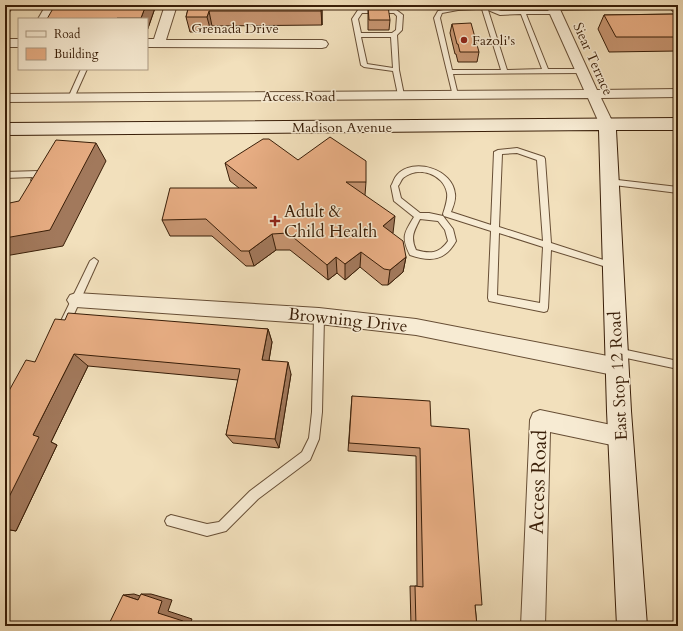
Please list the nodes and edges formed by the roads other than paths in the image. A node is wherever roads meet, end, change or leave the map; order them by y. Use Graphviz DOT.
graph roads {
  1 [pos="8,5"];
  2 [pos="52,5"];
  3 [pos="172,5"];
  4 [pos="621,6"];
  5 [pos="675,6"];
  6 [pos="554,8"];
  7 [pos="485,9"];
  8 [pos="5,10"];
  9 [pos="524,13"];
  10 [pos="678,14"];
  11 [pos="45,18"];
  12 [pos="358,35"];
  13 [pos="394,35"];
  14 [pos="18,43"];
  15 [pos="148,43"];
  16 [pos="159,43"];
  17 [pos="5,44"];
  18 [pos="322,44"];
  19 [pos="84,70"];
  20 [pos="396,70"];
  21 [pos="546,71"];
  22 [pos="582,71"];
  23 [pos="448,72"];
  24 [pos="505,72"];
  25 [pos="678,93"];
  26 [pos="593,94"];
  27 [pos="455,95"];
  28 [pos="401,96"];
  29 [pos="5,98"];
  30 [pos="71,98"];
  31 [pos="678,124"];
  32 [pos="607,125"];
  33 [pos="5,129"];
  34 [pos="5,175"];
  35 [pos="609,182"];
  36 [pos="32,186"];
  37 [pos="678,190"];
  38 [pos="418,216"];
  39 [pos="443,216"];
  40 [pos="495,229"];
  41 [pos="547,246"];
  42 [pos="94,261"];
  43 [pos="613,266"];
  44 [pos="76,300"];
  45 [pos="319,316"];
  46 [pos="62,328"];
  47 [pos="617,360"];
  48 [pos="678,365"];
  49 [pos="621,437"];
  50 [pos="171,521"];
  51 [pos="533,626"];
  52 [pos="632,626"];
  1 -- 8 [label="street"];
  2 -- 11 [label="street"];
  3 -- 16 [label="street"];
  4 -- 5 [label="lane"];
  4 -- 6 [label="lane"];
  5 -- 10 [label="lane"];
  6 -- 9 [label="lane"];
  6 -- 22 [label="street, Siear Terrace"];
  7 -- 9 [label="lane"];
  7 -- 23 [label="lane"];
  7 -- 24 [label="lane"];
  9 -- 21 [label="lane"];
  12 -- 13 [label="lane"];
  12 -- 13 [label="lane"];
  12 -- 20 [label="lane"];
  13 -- 20 [label="lane"];
  14 -- 17 [label="street"];
  15 -- 16 [label="street, Grenada Drive"];
  16 -- 18 [label="street, Grenada Drive"];
  19 -- 30 [label="lane"];
  20 -- 28 [label="lane"];
  21 -- 22 [label="lane"];
  21 -- 24 [label="lane"];
  22 -- 26 [label="street, Siear Terrace"];
  23 -- 24 [label="lane"];
  23 -- 27 [label="lane"];
  25 -- 26 [label="street, Access Road"];
  26 -- 27 [label="street, Access Road"];
  26 -- 32 [label="street, Siear Terrace"];
  27 -- 28 [label="street, Access Road"];
  28 -- 30 [label="street, Access Road"];
  29 -- 30 [label="street, Access Road"];
  31 -- 32 [label="main road, Madison Avenue"];
  32 -- 33 [label="main road, Madison Avenue"];
  32 -- 35 [label="main road, East Stop 12 Road"];
  34 -- 36 [label="lane"];
  35 -- 37 [label="lane"];
  35 -- 43 [label="main road, East Stop 12 Road"];
  38 -- 39 [label="lane"];
  38 -- 39 [label="lane"];
  38 -- 39 [label="lane"];
  39 -- 40 [label="lane"];
  40 -- 41 [label="lane"];
  40 -- 41 [label="lane"];
  40 -- 41 [label="lane"];
  41 -- 43 [label="lane"];
  42 -- 44 [label="lane"];
  43 -- 47 [label="main road, East Stop 12 Road"];
  44 -- 45 [label="street, Browning Drive"];
  44 -- 46 [label="lane"];
  45 -- 47 [label="street, Browning Drive"];
  45 -- 50 [label="lane"];
  47 -- 48 [label="lane"];
  47 -- 49 [label="main road, East Stop 12 Road"];
  49 -- 51 [label="street, Access Road"];
  49 -- 52 [label="main road, East Stop 12 Road"];
}
